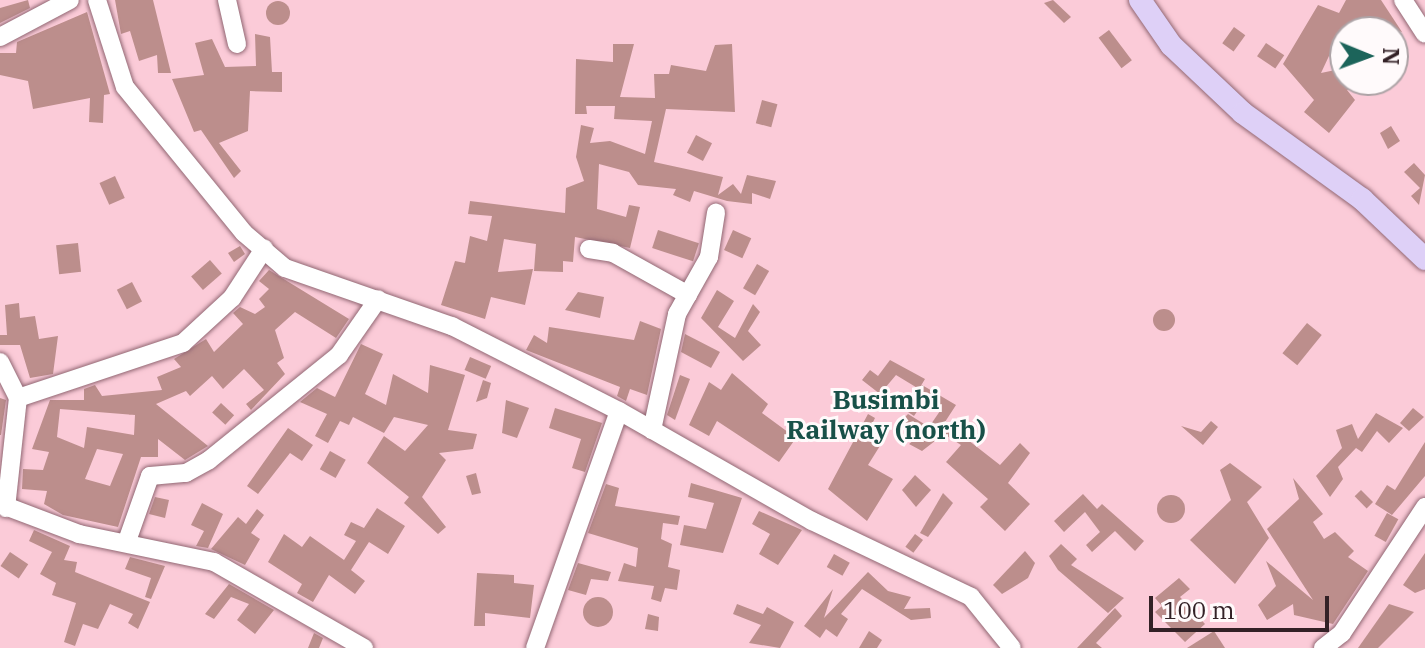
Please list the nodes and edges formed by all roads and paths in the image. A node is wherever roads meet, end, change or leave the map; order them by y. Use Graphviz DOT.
graph roads {
  1 [pos="70,0"];
  2 [pos="97,0"];
  3 [pos="227,0"];
  4 [pos="1140,0"];
  5 [pos="1403,0"];
  6 [pos="1425,34"];
  7 [pos="0,37"];
  8 [pos="237,44"];
  9 [pos="716,213"];
  10 [pos="264,249"];
  11 [pos="589,249"];
  12 [pos="1425,259"];
  13 [pos="688,295"];
  14 [pos="378,299"];
  15 [pos="0,362"];
  16 [pos="18,398"];
  17 [pos="619,411"];
  18 [pos="652,430"];
  19 [pos="3,506"];
  20 [pos="1425,507"];
  21 [pos="127,541"];
  22 [pos="364,648"];
  23 [pos="535,648"];
  24 [pos="1012,648"];
  25 [pos="1323,648"];
  1 -- 7 [label="street"];
  2 -- 10 [label="street"];
  3 -- 8 [label="street"];
  4 -- 12 [label="main road"];
  5 -- 6 [label="street"];
  9 -- 13 [label="street"];
  10 -- 14 [label="street"];
  10 -- 16 [label="street"];
  11 -- 13 [label="street"];
  13 -- 18 [label="street"];
  14 -- 17 [label="street"];
  14 -- 21 [label="street"];
  15 -- 16 [label="street"];
  16 -- 19 [label="street"];
  17 -- 18 [label="street"];
  17 -- 23 [label="street"];
  18 -- 24 [label="street"];
  19 -- 21 [label="street"];
  20 -- 25 [label="street"];
  21 -- 22 [label="street"];
}
